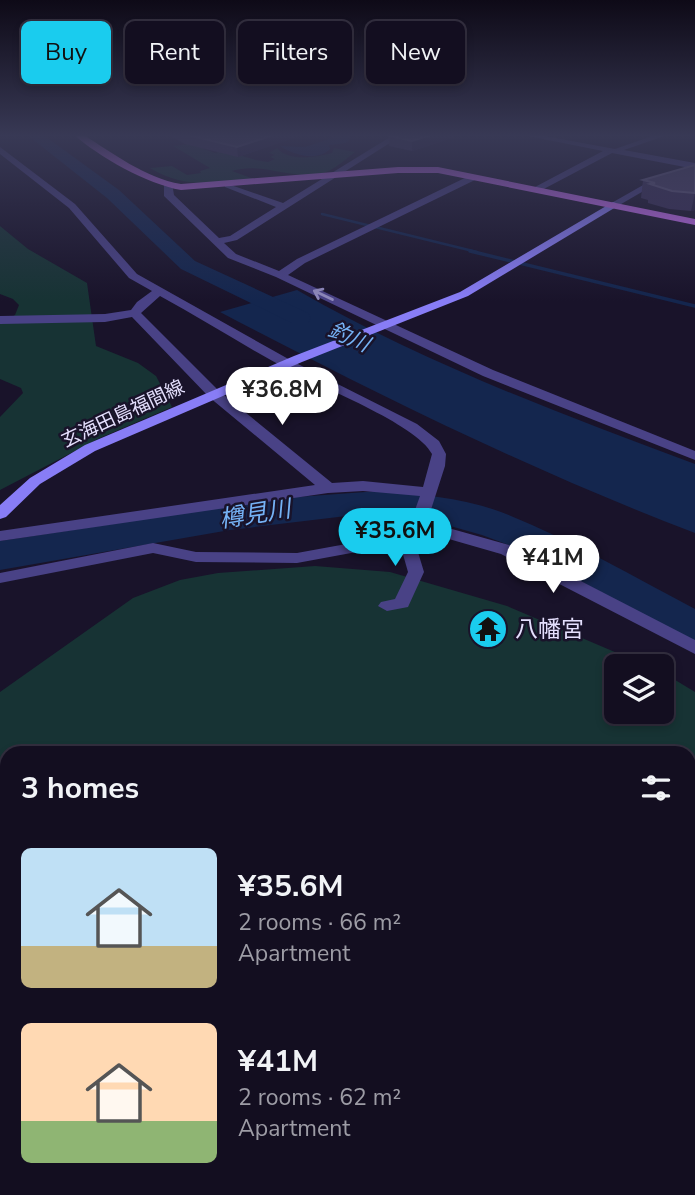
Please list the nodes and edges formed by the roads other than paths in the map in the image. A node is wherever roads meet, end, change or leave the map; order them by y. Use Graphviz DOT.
graph roads {
  1 [pos="51,190"];
  2 [pos="170,190"];
  3 [pos="240,190"];
  4 [pos="310,190"];
  5 [pos="448,190"];
  6 [pos="538,190"];
  7 [pos="642,190"];
  8 [pos="613,205"];
  9 [pos="283,206"];
  10 [pos="695,222"];
  11 [pos="215,242"];
  12 [pos="280,275"];
  13 [pos="159,291"];
  14 [pos="135,313"];
  15 [pos="0,320"];
  16 [pos="380,326"];
  17 [pos="287,365"];
  18 [pos="215,394"];
  19 [pos="695,456"];
  20 [pos="328,488"];
  21 [pos="429,494"];
  22 [pos="0,514"];
  23 [pos="412,531"];
  24 [pos="0,536"];
  25 [pos="0,578"];
  26 [pos="387,606"];
  27 [pos="695,648"];
  1 -- 13 [label="street"];
  2 -- 11 [label="street"];
  3 -- 9 [label="street"];
  4 -- 9 [label="street"];
  5 -- 12 [label="street"];
  6 -- 8 [label="main road"];
  7 -- 8 [label="street"];
  8 -- 10 [label="main road"];
  8 -- 16 [label="main road, 玄海田島福間線"];
  9 -- 11 [label="street"];
  11 -- 12 [label="street"];
  16 -- 12 [label="street, one-way"];
  13 -- 14 [label="street"];
  13 -- 17 [label="street"];
  14 -- 15 [label="street"];
  14 -- 18 [label="street"];
  16 -- 17 [label="main road, 玄海田島福間線"];
  16 -- 19 [label="street"];
  17 -- 18 [label="main road, 玄海田島福間線"];
  17 -- 21 [label="street"];
  18 -- 20 [label="street"];
  18 -- 22 [label="main road, 玄海田島福間線"];
  20 -- 21 [label="street"];
  20 -- 24 [label="street"];
  21 -- 23 [label="street"];
  23 -- 25 [label="street"];
  23 -- 26 [label="street"];
  23 -- 27 [label="street"];
}
